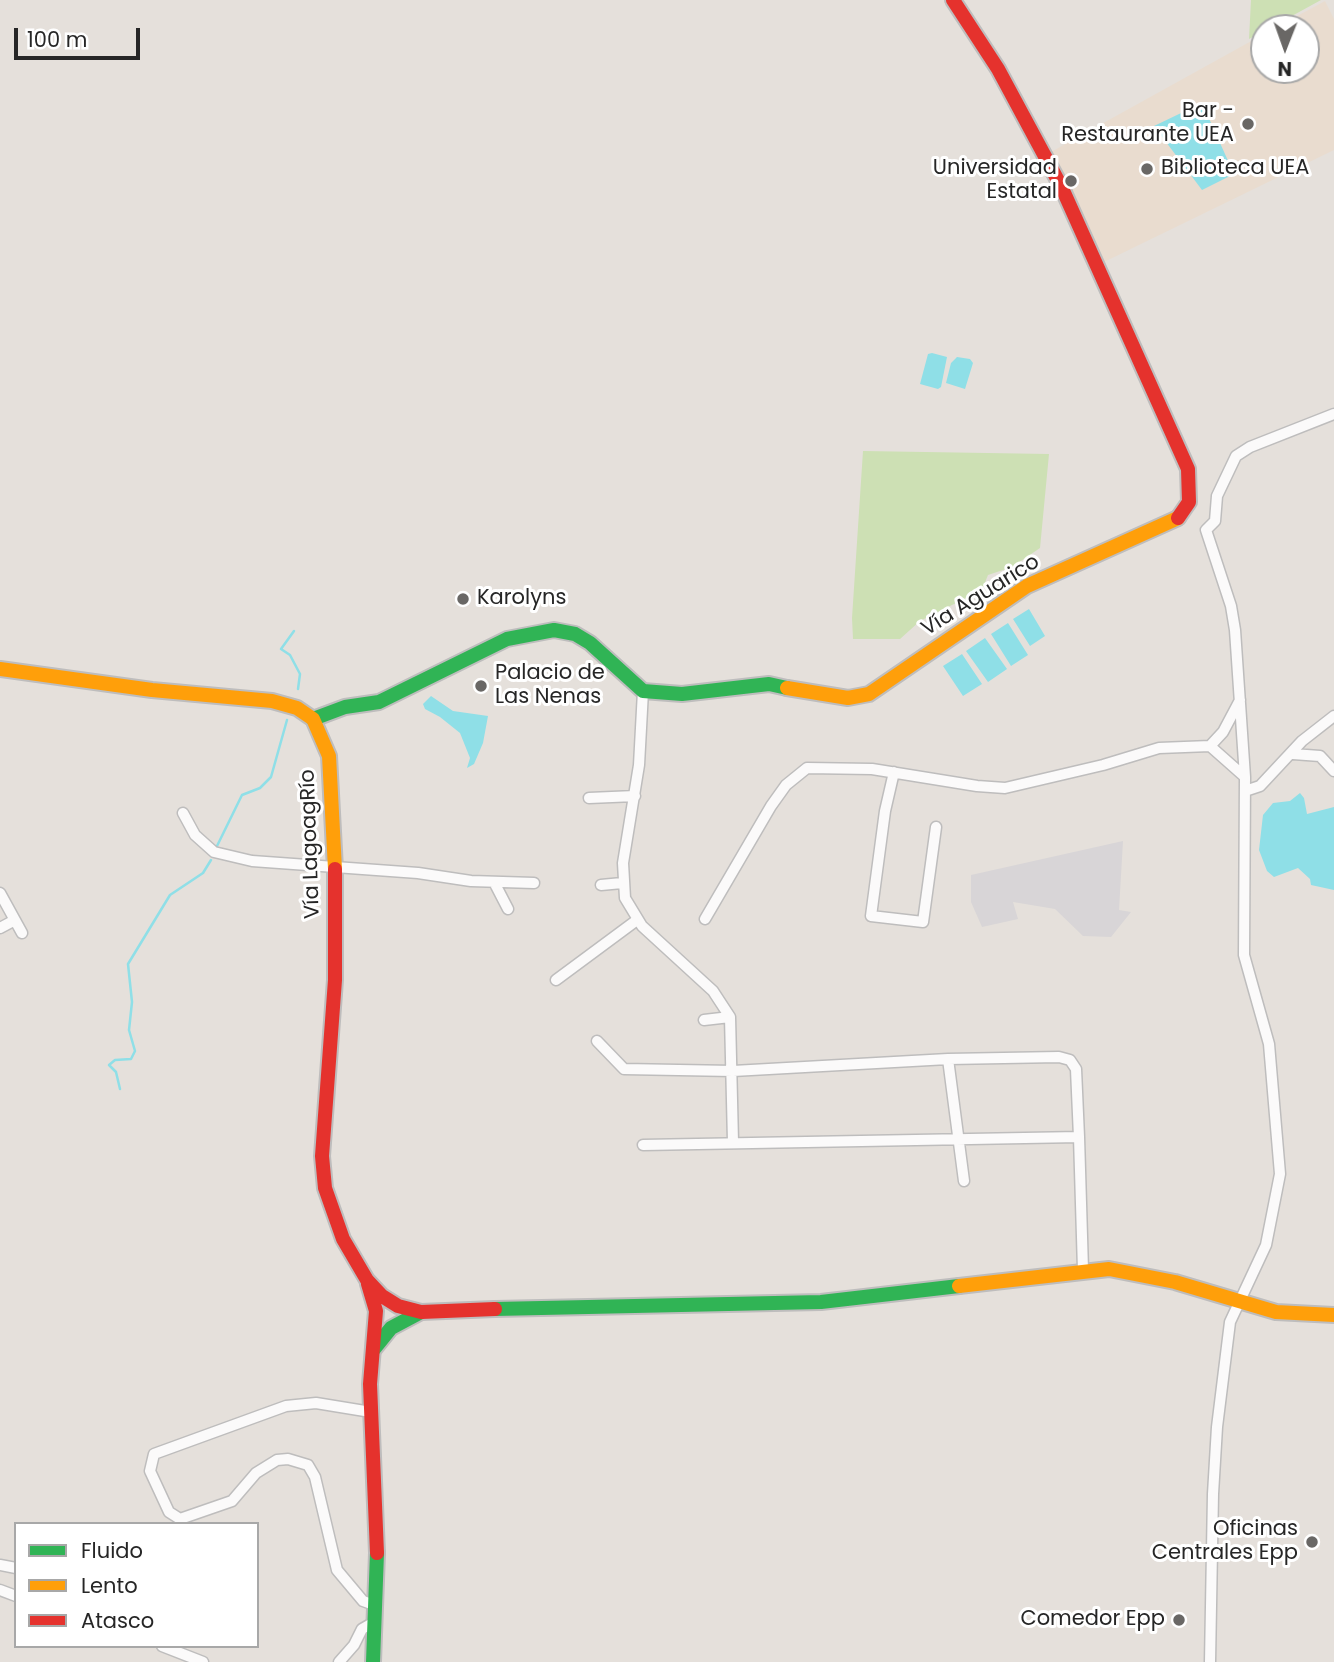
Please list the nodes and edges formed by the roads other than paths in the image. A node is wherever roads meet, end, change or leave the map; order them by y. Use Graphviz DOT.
graph roads {
  1 [pos="953,0"];
  2 [pos="1334,414"];
  3 [pos="0,669"];
  4 [pos="643,691"];
  5 [pos="1241,699"];
  6 [pos="1334,716"];
  7 [pos="313,719"];
  8 [pos="1210,746"];
  9 [pos="1293,754"];
  10 [pos="1334,771"];
  11 [pos="894,772"];
  12 [pos="1245,777"];
  13 [pos="1245,791"];
  14 [pos="635,796"];
  15 [pos="589,798"];
  16 [pos="183,814"];
  17 [pos="936,827"];
  18 [pos="335,866"];
  19 [pos="494,882"];
  20 [pos="534,883"];
  21 [pos="622,883"];
  22 [pos="601,885"];
  23 [pos="0,893"];
  24 [pos="508,909"];
  25 [pos="705,919"];
  26 [pos="15,920"];
  27 [pos="637,920"];
  28 [pos="0,928"];
  29 [pos="22,933"];
  30 [pos="556,980"];
  31 [pos="730,1017"];
  32 [pos="704,1020"];
  33 [pos="597,1041"];
  34 [pos="948,1059"];
  35 [pos="733,1070"];
  36 [pos="1079,1137"];
  37 [pos="958,1140"];
  38 [pos="733,1142"];
  39 [pos="643,1145"];
  40 [pos="964,1181"];
  41 [pos="1083,1270"];
  42 [pos="367,1280"];
  43 [pos="1239,1301"];
  44 [pos="421,1312"];
  45 [pos="1334,1315"];
  46 [pos="374,1350"];
  47 [pos="371,1412"];
  48 [pos="377,1613"];
  49 [pos="167,1648"];
  50 [pos="203,1662"];
  51 [pos="339,1662"];
  52 [pos="373,1662"];
  53 [pos="1210,1662"];
  1 -- 4 [label="main road, Vía Aguarico"];
  2 -- 5 [label="street"];
  3 -- 7 [label="main road"];
  4 -- 7 [label="main road"];
  4 -- 14 [label="street"];
  5 -- 8 [label="street"];
  5 -- 12 [label="street"];
  6 -- 9 [label="street"];
  7 -- 18 [label="main road, Vía LagoagRío"];
  8 -- 11 [label="street"];
  8 -- 12 [label="street"];
  9 -- 10 [label="street"];
  9 -- 13 [label="street"];
  11 -- 17 [label="street"];
  11 -- 25 [label="street"];
  12 -- 13 [label="street"];
  13 -- 43 [label="street"];
  14 -- 15 [label="street"];
  14 -- 21 [label="street"];
  16 -- 18 [label="street"];
  18 -- 19 [label="street"];
  18 -- 42 [label="main road, Vía LagoagRío"];
  19 -- 20 [label="street"];
  19 -- 24 [label="street"];
  21 -- 22 [label="street"];
  21 -- 27 [label="street"];
  23 -- 26 [label="street"];
  26 -- 28 [label="street"];
  26 -- 29 [label="street"];
  27 -- 30 [label="street"];
  27 -- 31 [label="street"];
  31 -- 32 [label="street"];
  31 -- 35 [label="street"];
  33 -- 35 [label="street"];
  34 -- 35 [label="street"];
  34 -- 36 [label="street"];
  34 -- 37 [label="street"];
  35 -- 38 [label="street"];
  36 -- 37 [label="street"];
  36 -- 41 [label="street"];
  37 -- 38 [label="street"];
  37 -- 40 [label="street"];
  38 -- 39 [label="street"];
  41 -- 43 [label="main road"];
  41 -- 44 [label="main road"];
  42 -- 44 [label="main road"];
  42 -- 46 [label="main road"];
  43 -- 45 [label="main road"];
  43 -- 53 [label="street"];
  44 -- 46 [label="main road"];
  46 -- 47 [label="main road"];
  47 -- 48 [label="main road"];
  47 -- 48 [label="street"];
  48 -- 51 [label="street"];
  48 -- 52 [label="main road"];
  49 -- 50 [label="street"];
}
